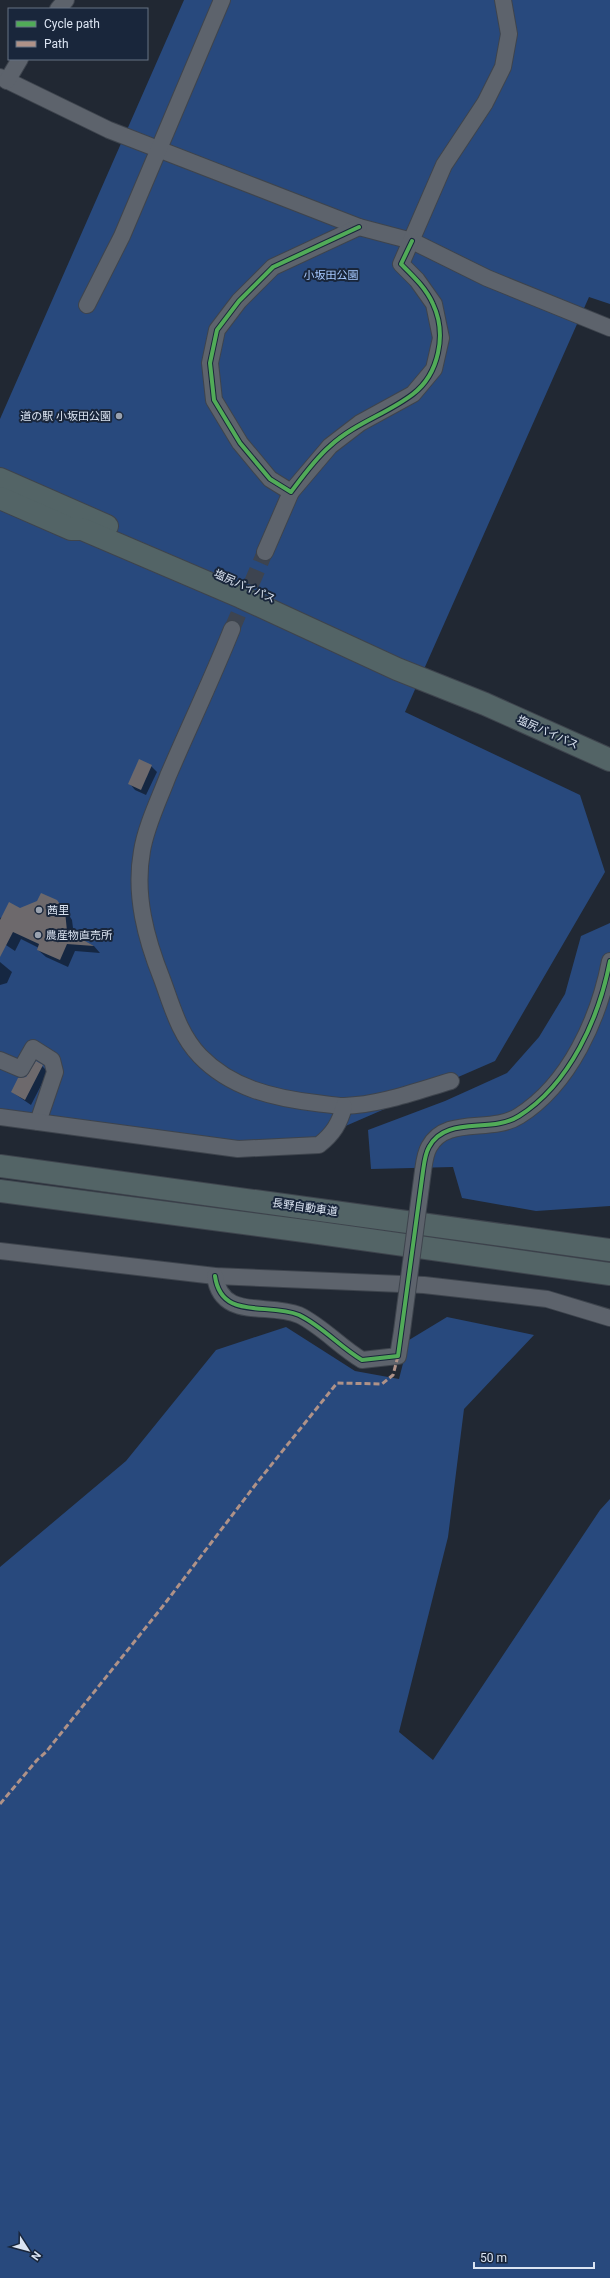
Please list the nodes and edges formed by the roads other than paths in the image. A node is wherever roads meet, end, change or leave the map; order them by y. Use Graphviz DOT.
graph roads {
  1 [pos="66,0"];
  2 [pos="222,0"];
  3 [pos="503,0"];
  4 [pos="59,8"];
  5 [pos="19,60"];
  6 [pos="3,79"];
  7 [pos="158,150"];
  8 [pos="359,227"];
  9 [pos="412,241"];
  10 [pos="87,305"];
  11 [pos="610,328"];
  12 [pos="0,479"];
  13 [pos="291,492"];
  14 [pos="0,498"];
  15 [pos="265,552"];
  16 [pos="232,630"];
  17 [pos="485,704"];
  18 [pos="610,760"];
  19 [pos="610,961"];
  20 [pos="0,1060"];
  21 [pos="450,1082"];
  22 [pos="344,1106"];
  23 [pos="0,1116"];
  24 [pos="38,1122"];
  25 [pos="0,1166"];
  26 [pos="0,1191"];
  27 [pos="610,1250"];
  28 [pos="0,1251"];
  29 [pos="610,1274"];
  30 [pos="215,1276"];
  31 [pos="610,1318"];
  1 -- 4 [label="street"];
  2 -- 7 [label="street"];
  3 -- 9 [label="street"];
  5 -- 6 [label="street"];
  6 -- 7 [label="street"];
  7 -- 8 [label="street"];
  7 -- 10 [label="street"];
  8 -- 9 [label="street"];
  8 -- 13 [label="street"];
  9 -- 11 [label="street"];
  9 -- 13 [label="street"];
  12 -- 17 [label="highway, 塩尻バイパス"];
  13 -- 15 [label="street"];
  14 -- 17 [label="highway, 塩尻バイパス"];
  16 -- 22 [label="street"];
  17 -- 18 [label="highway, 塩尻バイパス"];
  19 -- 30 [label="street, bridge"];
  20 -- 24 [label="street"];
  21 -- 22 [label="street"];
  22 -- 24 [label="street"];
  23 -- 24 [label="street"];
  25 -- 27 [label="highway, 長野自動車道"];
  26 -- 29 [label="highway"];
  28 -- 30 [label="street"];
  30 -- 31 [label="street"];
}
